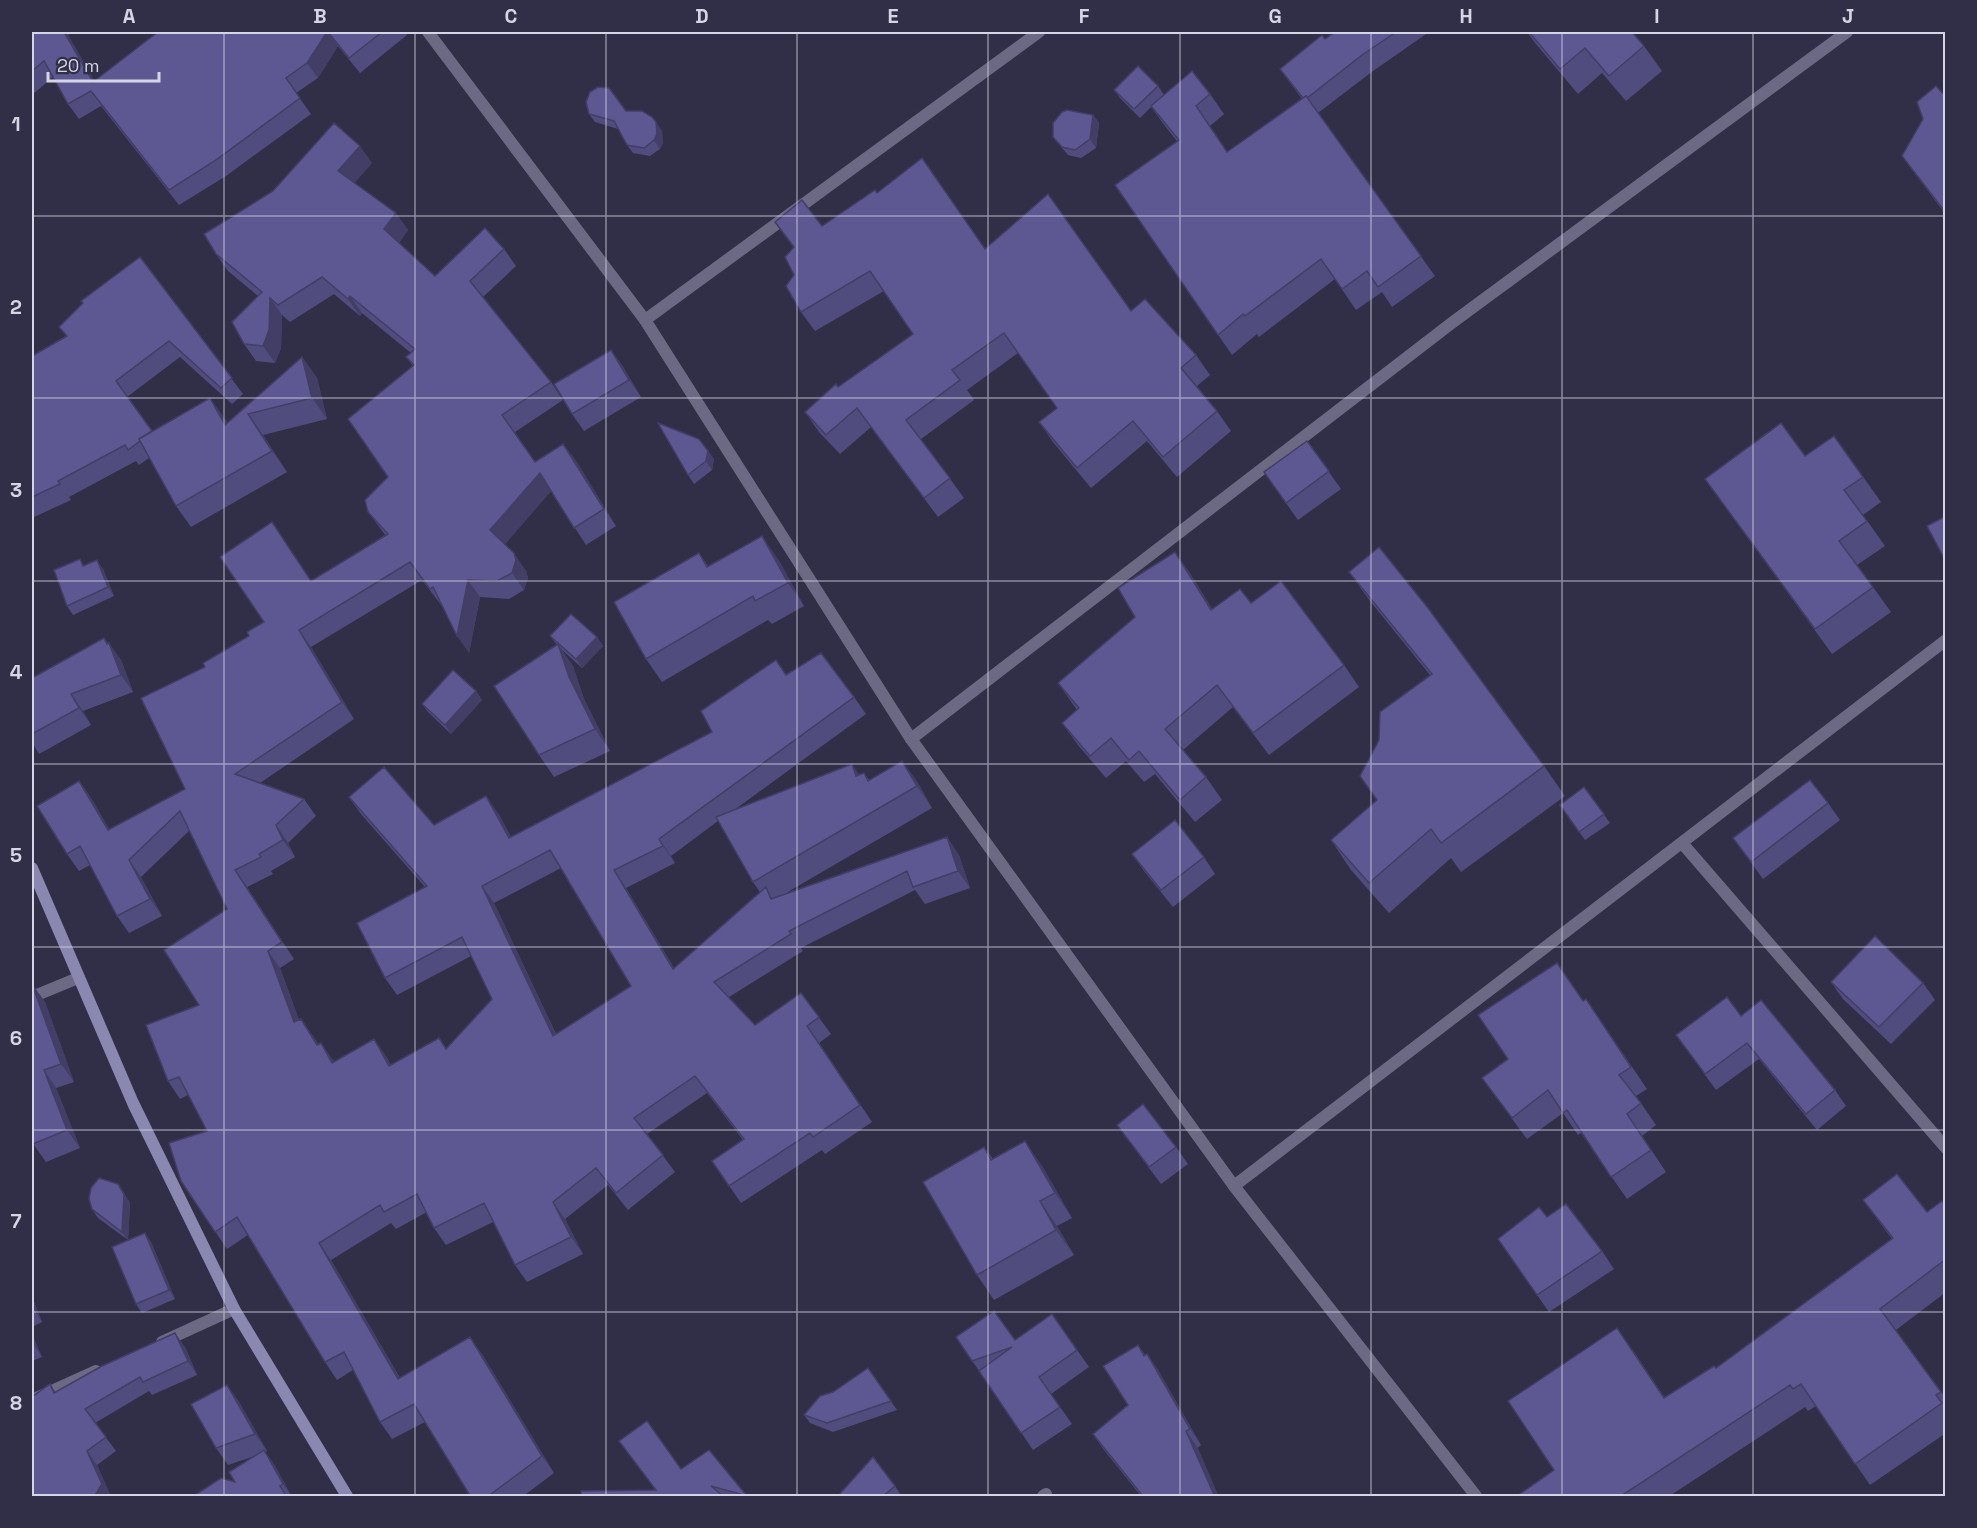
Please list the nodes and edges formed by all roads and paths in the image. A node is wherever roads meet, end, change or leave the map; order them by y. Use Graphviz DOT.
graph roads {
  1 [pos="428,32"];
  2 [pos="1039,32"];
  3 [pos="1847,32"];
  4 [pos="645,320"];
  5 [pos="1946,640"];
  6 [pos="911,739"];
  7 [pos="1682,843"];
  8 [pos="32,868"];
  9 [pos="78,978"];
  10 [pos="32,997"];
  11 [pos="1946,1148"];
  12 [pos="1234,1186"];
  13 [pos="234,1309"];
  14 [pos="149,1347"];
  15 [pos="106,1366"];
  16 [pos="32,1400"];
  17 [pos="347,1497"];
  18 [pos="1476,1497"];
  1 -- 4 [label="street"];
  2 -- 4 [label="street"];
  3 -- 6 [label="street"];
  4 -- 6 [label="street"];
  5 -- 7 [label="street"];
  6 -- 12 [label="street"];
  7 -- 11 [label="street"];
  7 -- 12 [label="street"];
  8 -- 9 [label="street"];
  9 -- 10 [label="street"];
  9 -- 13 [label="street"];
  12 -- 18 [label="street"];
  13 -- 14 [label="street"];
  13 -- 17 [label="street"];
  15 -- 16 [label="street"];
}
